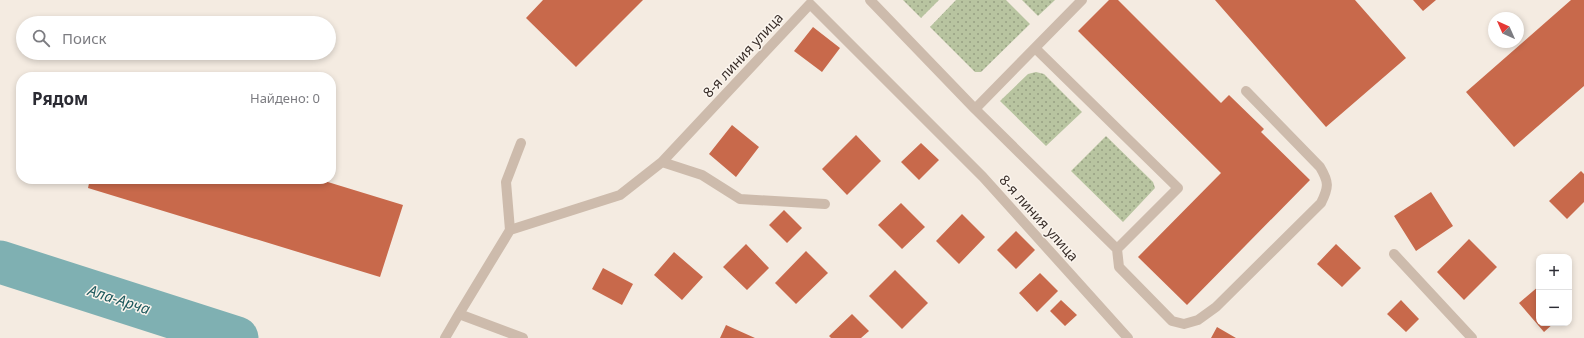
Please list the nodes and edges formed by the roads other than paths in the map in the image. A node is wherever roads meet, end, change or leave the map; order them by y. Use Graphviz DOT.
graph roads {
  1 [pos="870,0"];
  2 [pos="1082,0"];
  3 [pos="811,2"];
  4 [pos="1035,48"];
  5 [pos="1246,91"];
  6 [pos="975,109"];
  7 [pos="521,143"];
  8 [pos="662,162"];
  9 [pos="825,204"];
  10 [pos="510,230"];
  11 [pos="1117,250"];
  12 [pos="1394,254"];
  13 [pos="459,314"];
  14 [pos="445,338"];
  15 [pos="524,338"];
  16 [pos="1128,338"];
  17 [pos="1472,338"];
  1 -- 6 [label="street"];
  2 -- 4 [label="street"];
  3 -- 8 [label="street, 8-я линия улица"];
  3 -- 16 [label="street, 8-я линия улица"];
  4 -- 6 [label="street"];
  4 -- 11 [label="street"];
  5 -- 11 [label="street"];
  6 -- 11 [label="street"];
  7 -- 10 [label="street"];
  8 -- 9 [label="street"];
  8 -- 10 [label="street, 8-я линия улица"];
  10 -- 13 [label="street"];
  12 -- 17 [label="street"];
  13 -- 14 [label="street"];
  13 -- 15 [label="street"];
}
